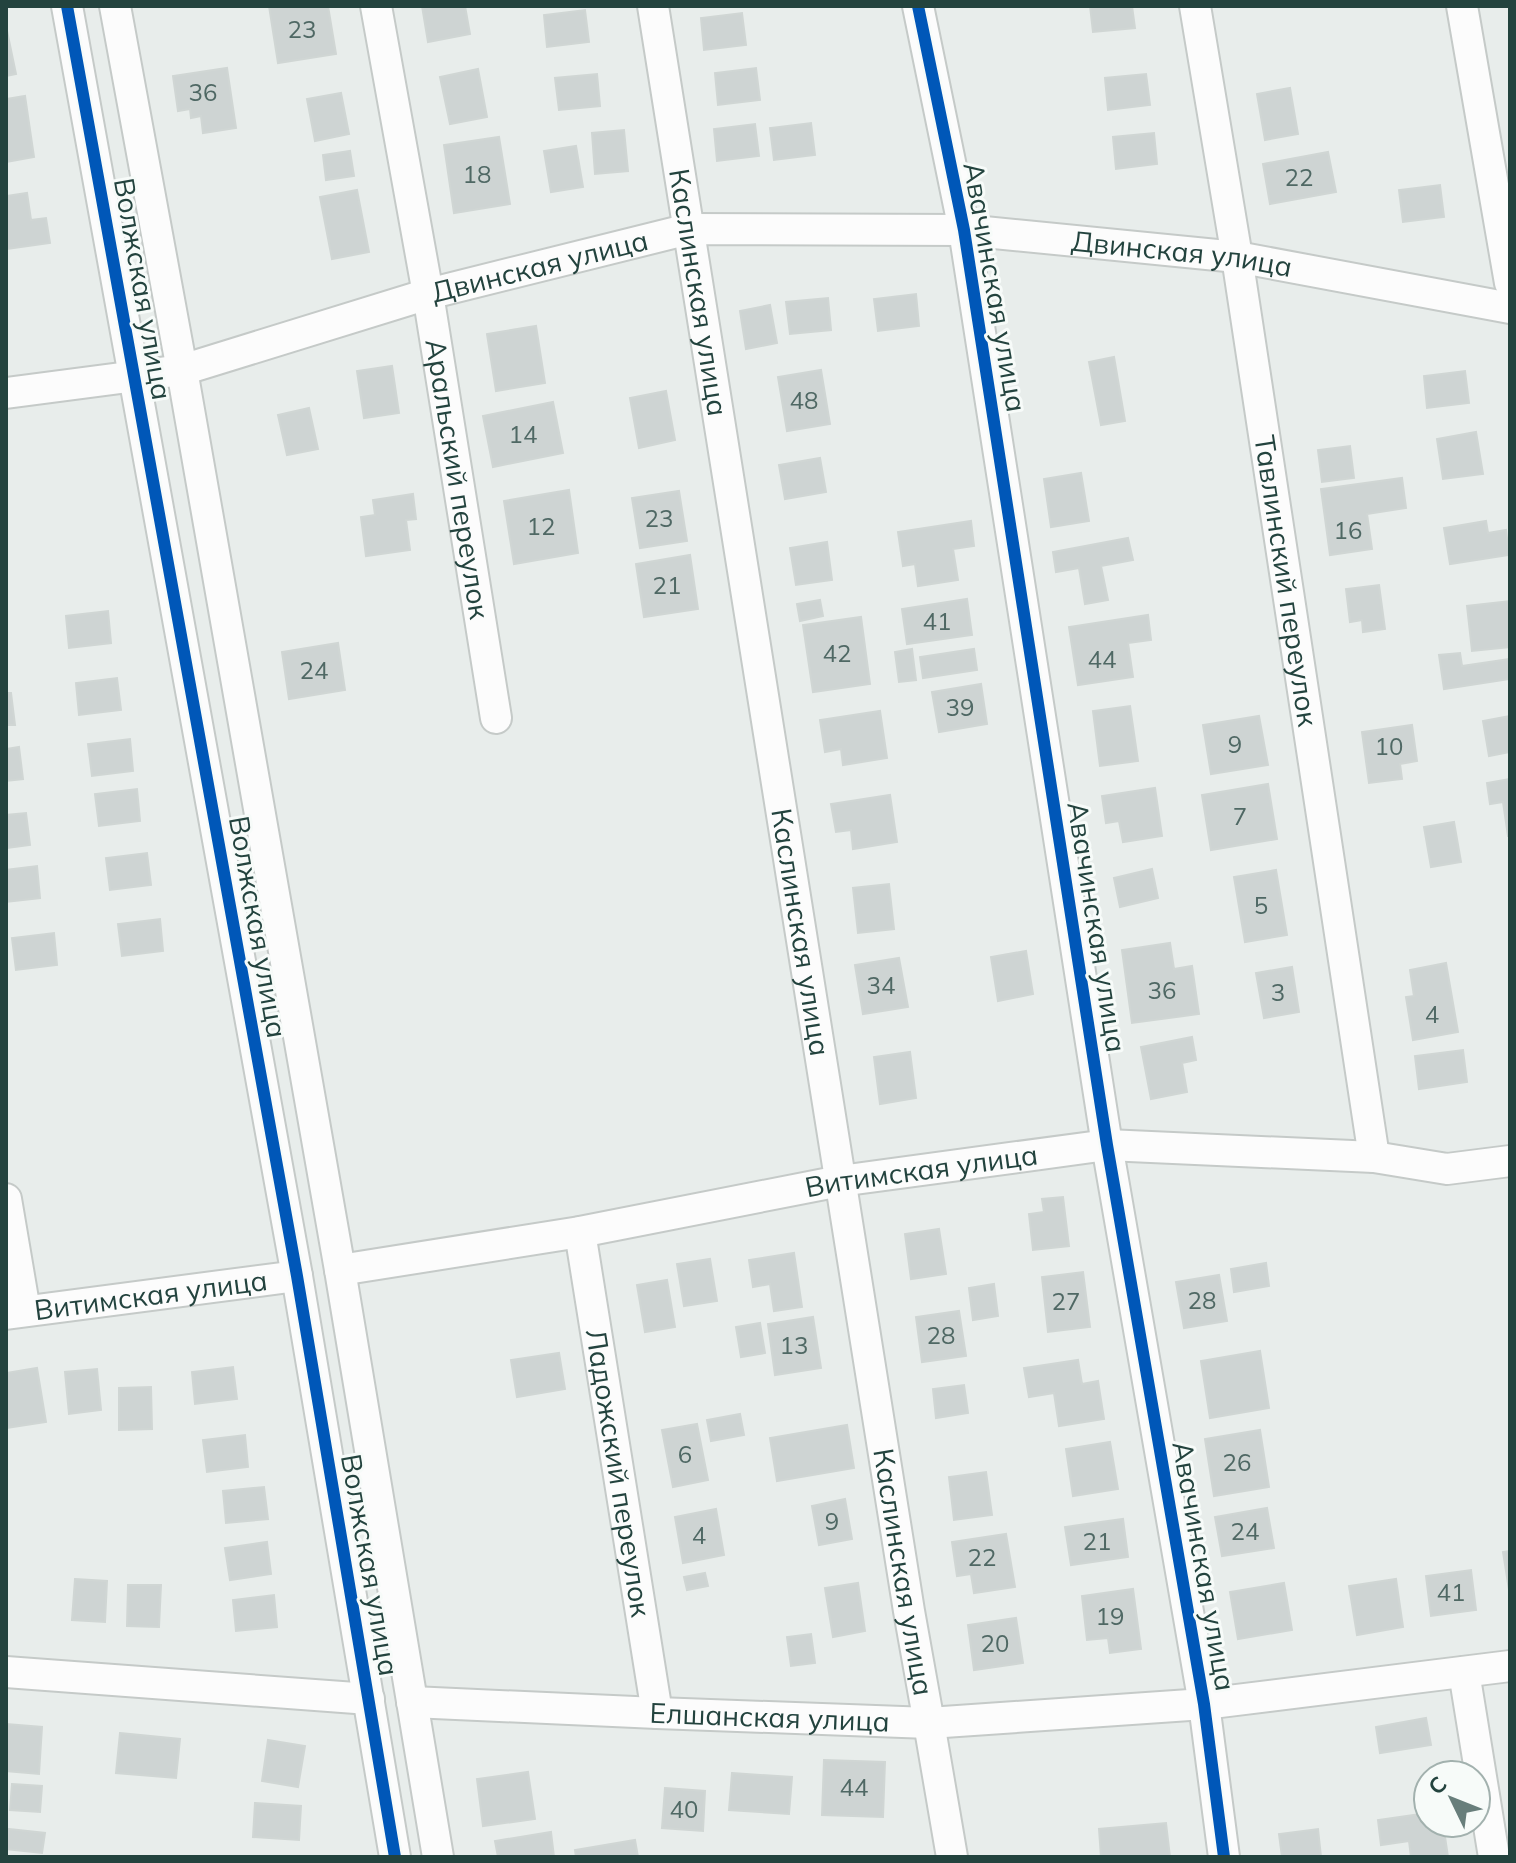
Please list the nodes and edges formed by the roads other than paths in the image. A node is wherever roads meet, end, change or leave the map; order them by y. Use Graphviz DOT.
graph roads {
  1 [pos="67,6"];
  2 [pos="115,6"];
  3 [pos="376,6"];
  4 [pos="653,6"];
  5 [pos="918,6"];
  6 [pos="1195,6"];
  7 [pos="1462,6"];
  8 [pos="689,229"];
  9 [pos="964,230"];
  10 [pos="1237,257"];
  11 [pos="1510,283"];
  12 [pos="428,294"];
  13 [pos="1510,308"];
  14 [pos="182,370"];
  15 [pos="135,375"];
  16 [pos="6,393"];
  17 [pos="496,718"];
  18 [pos="1107,1145"];
  19 [pos="1374,1157"];
  20 [pos="1510,1161"];
  21 [pos="840,1181"];
  22 [pos="6,1199"];
  23 [pos="580,1232"];
  24 [pos="340,1270"];
  25 [pos="297,1276"];
  26 [pos="15,1312"];
  27 [pos="1510,1666"];
  28 [pos="6,1672"];
  29 [pos="1464,1672"];
  30 [pos="369,1699"];
  31 [pos="412,1702"];
  32 [pos="1204,1704"];
  33 [pos="657,1713"];
  34 [pos="929,1723"];
  35 [pos="395,1857"];
  36 [pos="438,1857"];
  37 [pos="952,1857"];
  38 [pos="1224,1857"];
  39 [pos="1494,1857"];
  1 -- 15 [label="street, Волжская улица"];
  2 -- 14 [label="street, Волжская улица"];
  3 -- 12 [label="street, Аральский переулок"];
  4 -- 8 [label="street, Каслинская улица"];
  5 -- 9 [label="street, Авачинская улица"];
  6 -- 10 [label="street, Тавлинский переулок"];
  7 -- 11 [label="street"];
  8 -- 9 [label="street, Двинская улица"];
  8 -- 12 [label="street, Двинская улица"];
  8 -- 21 [label="street, Каслинская улица"];
  9 -- 10 [label="street, Двинская улица"];
  9 -- 18 [label="street, Авачинская улица"];
  10 -- 13 [label="street, Двинская улица"];
  10 -- 19 [label="street, Тавлинский переулок"];
  12 -- 14 [label="street, Двинская улица"];
  12 -- 17 [label="street, Аральский переулок"];
  14 -- 15 [label="street, Двинская улица"];
  14 -- 24 [label="street, Волжская улица"];
  15 -- 16 [label="street, Двинская улица"];
  15 -- 25 [label="street, Волжская улица"];
  18 -- 19 [label="street, Витимская улица"];
  18 -- 21 [label="street, Витимская улица"];
  18 -- 32 [label="street, Авачинская улица"];
  19 -- 20 [label="street, Витимская улица"];
  21 -- 23 [label="street, Витимская улица"];
  21 -- 34 [label="street, Каслинская улица"];
  22 -- 26 [label="street"];
  23 -- 24 [label="street, Витимская улица"];
  23 -- 33 [label="street, Ладожский переулок"];
  24 -- 31 [label="street, Волжская улица"];
  25 -- 26 [label="street, Витимская улица"];
  25 -- 30 [label="street, Волжская улица"];
  27 -- 29 [label="street, Елшанская улица"];
  28 -- 30 [label="street"];
  29 -- 32 [label="street, Елшанская улица"];
  29 -- 39 [label="street"];
  30 -- 35 [label="street, Волжская улица"];
  31 -- 33 [label="street, Елшанская улица"];
  31 -- 36 [label="street, Волжская улица"];
  32 -- 34 [label="street, Елшанская улица"];
  32 -- 38 [label="street, Авачинская улица"];
  33 -- 34 [label="street, Елшанская улица"];
  34 -- 37 [label="street, Каслинская улица"];
}
